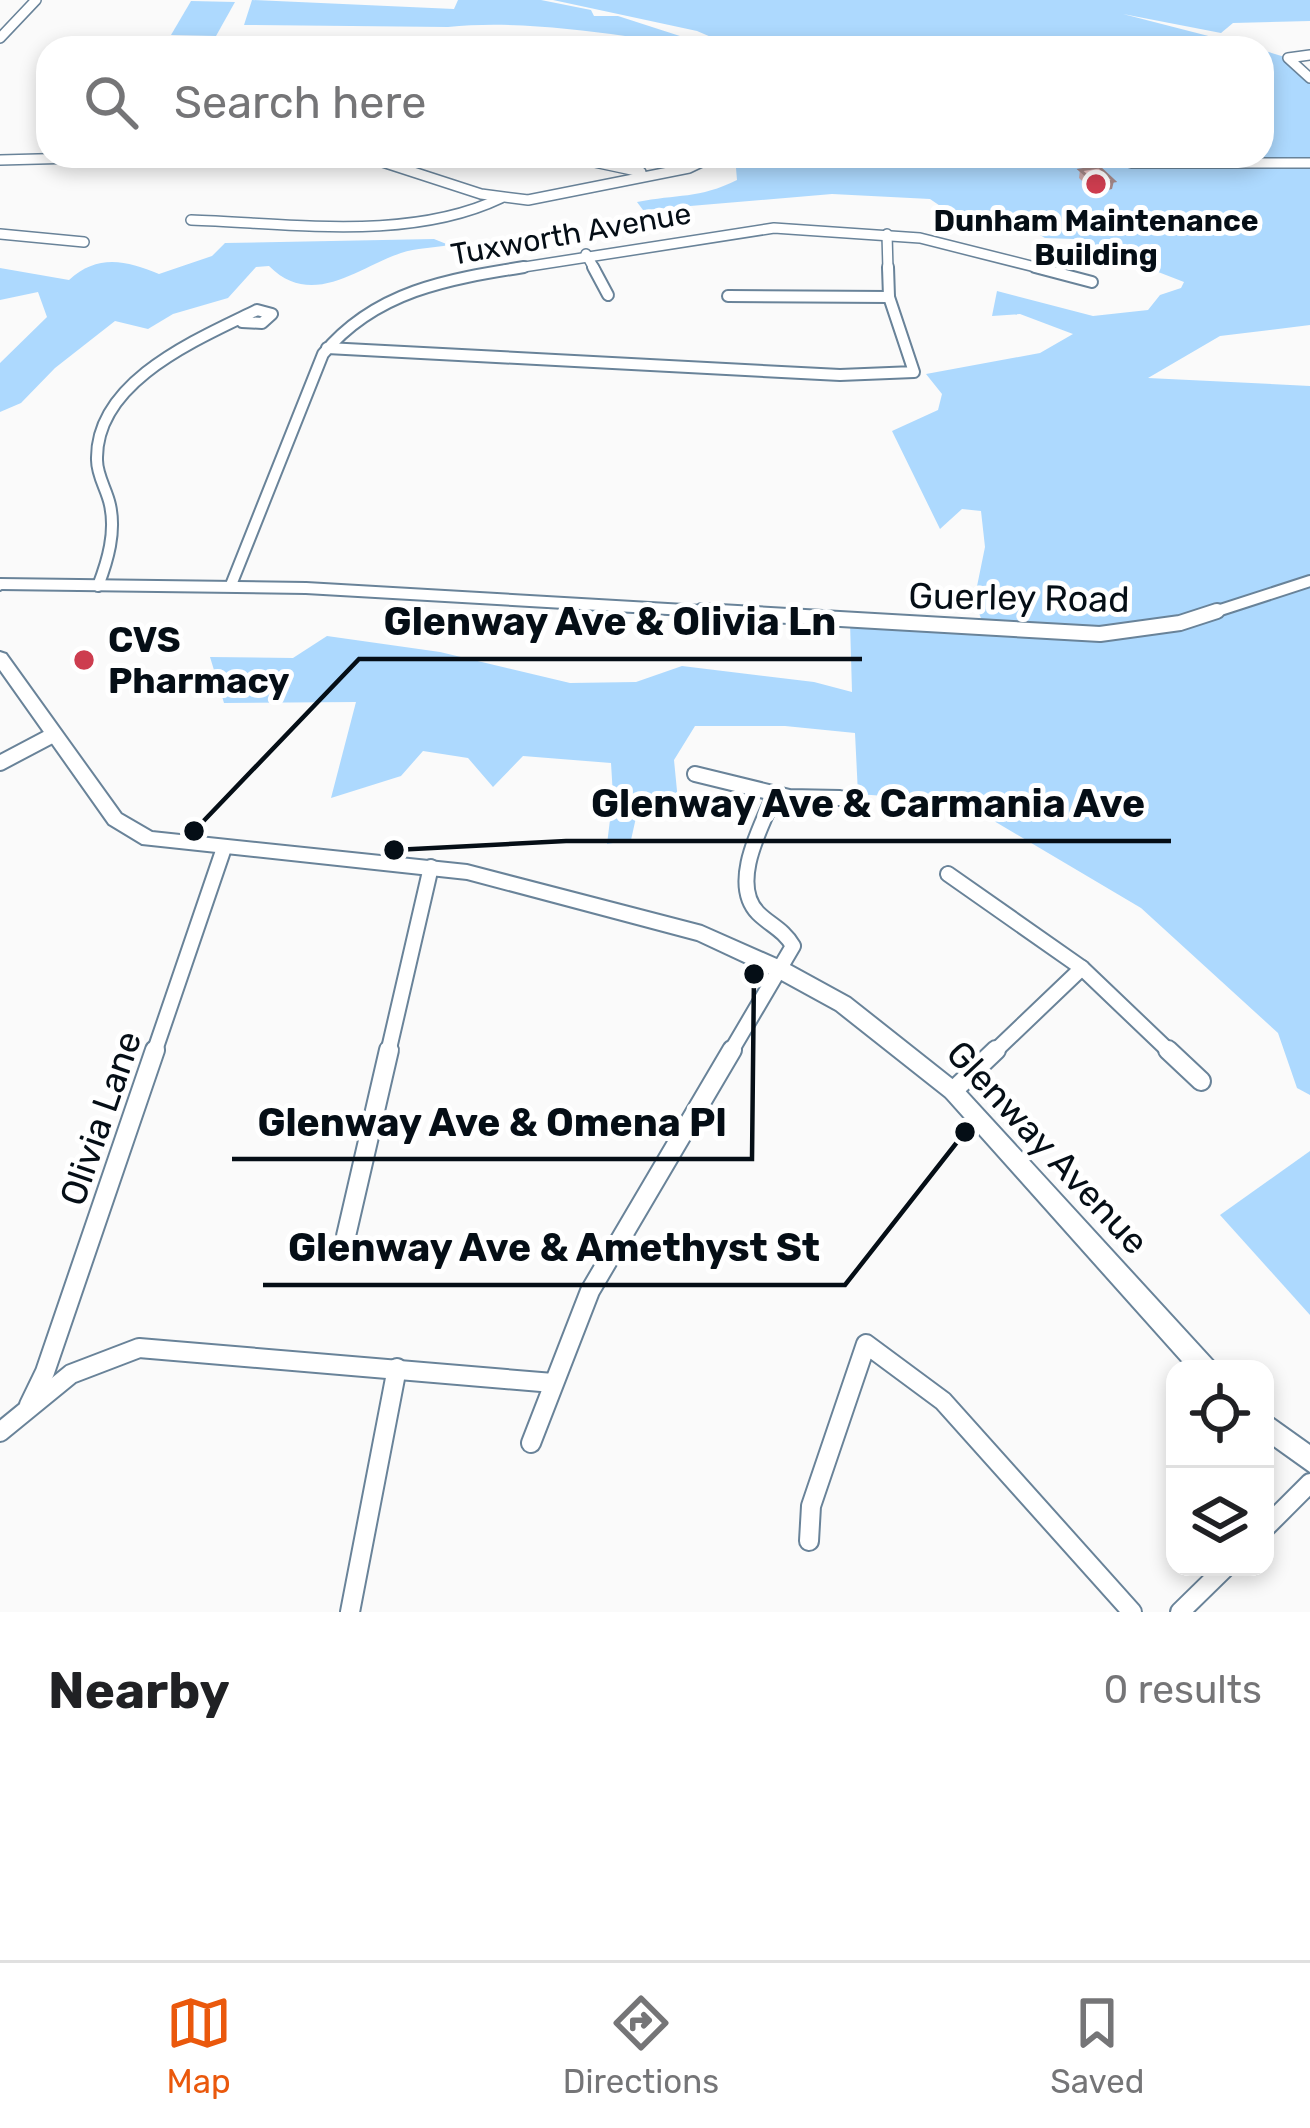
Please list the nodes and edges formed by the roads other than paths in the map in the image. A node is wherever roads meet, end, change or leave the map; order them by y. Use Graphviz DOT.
graph roads {
  1 [pos="36,0"];
  2 [pos="0,17"];
  3 [pos="20,18"];
  4 [pos="0,38"];
  5 [pos="1310,55"];
  6 [pos="1310,78"];
  7 [pos="36,159"];
  8 [pos="0,160"];
  9 [pos="1274,163"];
  10 [pos="1310,163"];
  11 [pos="403,168"];
  12 [pos="622,168"];
  13 [pos="693,168"];
  14 [pos="646,173"];
  15 [pos="501,198"];
  16 [pos="191,220"];
  17 [pos="887,233"];
  18 [pos="0,234"];
  19 [pos="84,242"];
  20 [pos="586,254"];
  21 [pos="1092,282"];
  22 [pos="608,295"];
  23 [pos="728,296"];
  24 [pos="889,297"];
  25 [pos="242,322"];
  26 [pos="327,349"];
  27 [pos="1310,580"];
  28 [pos="0,584"];
  29 [pos="230,585"];
  30 [pos="98,586"];
  31 [pos="0,658"];
  32 [pos="53,735"];
  33 [pos="0,763"];
  34 [pos="694,774"];
  35 [pos="775,794"];
  36 [pos="840,798"];
  37 [pos="224,848"];
  38 [pos="431,867"];
  39 [pos="947,874"];
  40 [pos="1082,968"];
  41 [pos="781,970"];
  42 [pos="1201,1081"];
  43 [pos="952,1090"];
  44 [pos="346,1236"];
  45 [pos="1197,1360"];
  46 [pos="397,1368"];
  47 [pos="554,1383"];
  48 [pos="29,1405"];
  49 [pos="0,1432"];
  50 [pos="1274,1432"];
  51 [pos="531,1442"];
  52 [pos="1310,1460"];
  53 [pos="1310,1483"];
  54 [pos="1274,1519"];
  55 [pos="809,1541"];
  56 [pos="1217,1576"];
  57 [pos="350,1612"];
  58 [pos="1132,1612"];
  59 [pos="1180,1612"];
  1 -- 3 [label="street"];
  2 -- 3 [label="street"];
  3 -- 4 [label="street"];
  5 -- 6 [label="street"];
  7 -- 8 [label="street"];
  9 -- 10 [label="street"];
  11 -- 15 [label="street"];
  12 -- 14 [label="street"];
  13 -- 14 [label="street"];
  14 -- 15 [label="street"];
  15 -- 16 [label="street"];
  17 -- 20 [label="street, Tuxworth Avenue"];
  17 -- 21 [label="street, Tuxworth Avenue"];
  17 -- 24 [label="street"];
  18 -- 19 [label="street"];
  20 -- 22 [label="street"];
  20 -- 26 [label="street, Tuxworth Avenue"];
  23 -- 24 [label="street"];
  24 -- 26 [label="street"];
  25 -- 30 [label="street"];
  26 -- 29 [label="street"];
  27 -- 29 [label="street, Guerley Road"];
  28 -- 30 [label="street, Guerley Road"];
  29 -- 30 [label="street, Guerley Road"];
  31 -- 32 [label="main road, Glenway Avenue"];
  32 -- 33 [label="street"];
  32 -- 37 [label="main road, Glenway Avenue"];
  34 -- 35 [label="street"];
  35 -- 36 [label="street"];
  35 -- 41 [label="street"];
  37 -- 38 [label="main road, Glenway Avenue"];
  37 -- 48 [label="street, Olivia Lane"];
  38 -- 41 [label="main road, Glenway Avenue"];
  38 -- 44 [label="street"];
  39 -- 40 [label="street"];
  40 -- 42 [label="street"];
  40 -- 43 [label="street"];
  41 -- 43 [label="main road, Glenway Avenue"];
  41 -- 47 [label="street"];
  43 -- 45 [label="main road, Glenway Avenue"];
  46 -- 47 [label="street"];
  46 -- 48 [label="street"];
  46 -- 57 [label="street"];
  47 -- 51 [label="street"];
  48 -- 49 [label="street"];
  50 -- 52 [label="main road"];
  53 -- 54 [label="street"];
  55 -- 58 [label="street"];
  56 -- 59 [label="street"];
}
